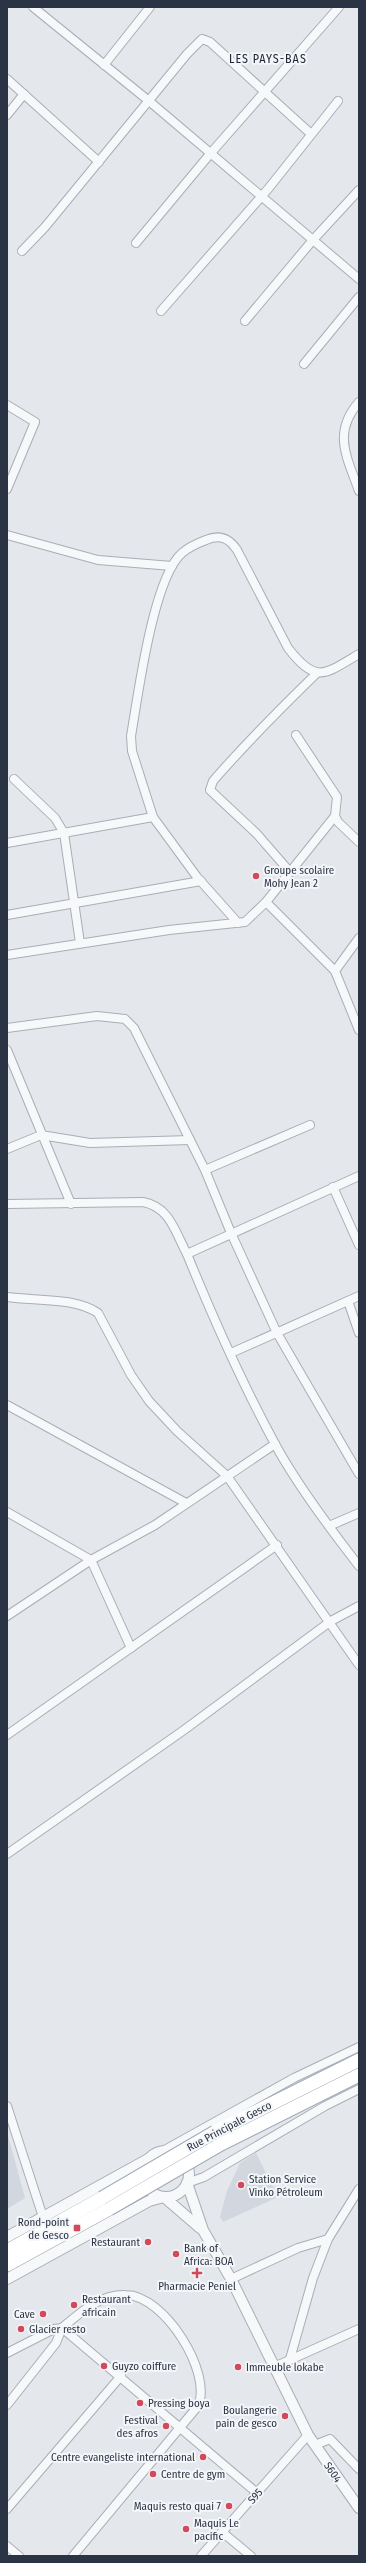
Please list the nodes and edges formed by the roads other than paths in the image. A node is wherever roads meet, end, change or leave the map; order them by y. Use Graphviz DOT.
graph roads {
  1 [pos="33,7"];
  2 [pos="150,7"];
  3 [pos="339,7"];
  4 [pos="104,65"];
  5 [pos="7,79"];
  6 [pos="265,92"];
  7 [pos="24,94"];
  8 [pos="338,100"];
  9 [pos="148,101"];
  10 [pos="7,114"];
  11 [pos="310,133"];
  12 [pos="210,154"];
  13 [pos="100,162"];
  14 [pos="359,190"];
  15 [pos="261,197"];
  16 [pos="312,241"];
  17 [pos="136,243"];
  18 [pos="22,250"];
  19 [pos="359,279"];
  20 [pos="359,297"];
  21 [pos="161,311"];
  22 [pos="245,321"];
  23 [pos="304,364"];
  24 [pos="359,402"];
  25 [pos="7,404"];
  26 [pos="7,489"];
  27 [pos="359,491"];
  28 [pos="7,535"];
  29 [pos="172,566"];
  30 [pos="359,654"];
  31 [pos="317,673"];
  32 [pos="296,736"];
  33 [pos="14,779"];
  34 [pos="335,816"];
  35 [pos="153,817"];
  36 [pos="64,833"];
  37 [pos="359,842"];
  38 [pos="7,843"];
  39 [pos="290,872"];
  40 [pos="201,882"];
  41 [pos="266,902"];
  42 [pos="74,904"];
  43 [pos="7,914"];
  44 [pos="238,923"];
  45 [pos="359,938"];
  46 [pos="80,943"];
  47 [pos="7,955"];
  48 [pos="335,971"];
  49 [pos="7,1028"];
  50 [pos="359,1030"];
  51 [pos="7,1050"];
  52 [pos="310,1126"];
  53 [pos="42,1135"];
  54 [pos="190,1140"];
  55 [pos="7,1149"];
  56 [pos="205,1170"];
  57 [pos="359,1176"];
  58 [pos="333,1187"];
  59 [pos="7,1204"];
  60 [pos="71,1204"];
  61 [pos="231,1233"];
  62 [pos="359,1245"];
  63 [pos="187,1254"];
  64 [pos="359,1296"];
  65 [pos="7,1297"];
  66 [pos="348,1301"];
  67 [pos="359,1333"];
  68 [pos="277,1334"];
  69 [pos="231,1353"];
  70 [pos="7,1405"];
  71 [pos="275,1444"];
  72 [pos="359,1474"];
  73 [pos="227,1476"];
  74 [pos="186,1503"];
  75 [pos="7,1512"];
  76 [pos="359,1513"];
  77 [pos="329,1526"];
  78 [pos="277,1545"];
  79 [pos="90,1560"];
  80 [pos="359,1566"];
  81 [pos="359,1606"];
  82 [pos="7,1616"];
  83 [pos="331,1622"];
  84 [pos="131,1648"];
  85 [pos="359,1665"];
  86 [pos="7,1735"];
  87 [pos="7,1854"];
  88 [pos="359,2047"];
  89 [pos="359,2060"];
  90 [pos="359,2075"];
  91 [pos="359,2089"];
  92 [pos="7,2106"];
  93 [pos="161,2152"];
  94 [pos="150,2158"];
  95 [pos="187,2183"];
  96 [pos="359,2189"];
  97 [pos="164,2197"];
  98 [pos="106,2203"];
  99 [pos="43,2217"];
  100 [pos="203,2230"];
  101 [pos="7,2237"];
  102 [pos="328,2239"];
  103 [pos="7,2251"];
  104 [pos="7,2265"];
  105 [pos="7,2279"];
  106 [pos="231,2279"];
  107 [pos="62,2328"];
  108 [pos="359,2329"];
  109 [pos="7,2353"];
  110 [pos="290,2360"];
  111 [pos="274,2367"];
  112 [pos="121,2376"];
  113 [pos="7,2404"];
  114 [pos="181,2429"];
  115 [pos="308,2435"];
  116 [pos="315,2445"];
  117 [pos="359,2469"];
  118 [pos="257,2493"];
  119 [pos="359,2508"];
  120 [pos="7,2509"];
  121 [pos="222,2532"];
  122 [pos="7,2546"];
  123 [pos="19,2556"];
  124 [pos="73,2556"];
  125 [pos="201,2556"];
  126 [pos="251,2556"];
  1 -- 4 [label="street"];
  2 -- 4 [label="street"];
  3 -- 6 [label="street"];
  4 -- 9 [label="street"];
  5 -- 7 [label="street"];
  6 -- 9 [label="street"];
  6 -- 11 [label="street"];
  6 -- 12 [label="street"];
  7 -- 10 [label="street"];
  7 -- 13 [label="street"];
  8 -- 11 [label="street"];
  9 -- 12 [label="street"];
  9 -- 13 [label="street"];
  11 -- 15 [label="street"];
  12 -- 15 [label="street"];
  12 -- 17 [label="street"];
  13 -- 18 [label="street"];
  14 -- 16 [label="street"];
  15 -- 16 [label="street"];
  15 -- 21 [label="street"];
  16 -- 19 [label="street"];
  16 -- 22 [label="street"];
  20 -- 23 [label="street"];
  24 -- 27 [label="street"];
  25 -- 26 [label="street"];
  28 -- 29 [label="street"];
  29 -- 31 [label="street"];
  29 -- 35 [label="street"];
  30 -- 31 [label="street"];
  31 -- 39 [label="street"];
  32 -- 34 [label="street"];
  33 -- 36 [label="street"];
  34 -- 37 [label="street"];
  34 -- 39 [label="street"];
  35 -- 36 [label="street"];
  35 -- 40 [label="street"];
  36 -- 38 [label="street"];
  36 -- 42 [label="street"];
  39 -- 41 [label="street"];
  40 -- 42 [label="street"];
  40 -- 44 [label="street"];
  41 -- 44 [label="street"];
  41 -- 48 [label="street"];
  42 -- 43 [label="street"];
  42 -- 46 [label="street"];
  44 -- 46 [label="street"];
  45 -- 48 [label="street"];
  46 -- 47 [label="street"];
  48 -- 50 [label="street"];
  49 -- 54 [label="street"];
  51 -- 53 [label="street"];
  52 -- 56 [label="street"];
  53 -- 54 [label="street"];
  53 -- 55 [label="street"];
  53 -- 60 [label="street"];
  54 -- 56 [label="street"];
  56 -- 61 [label="street"];
  57 -- 58 [label="street"];
  58 -- 61 [label="street"];
  58 -- 62 [label="street"];
  59 -- 60 [label="street"];
  60 -- 63 [label="street"];
  61 -- 63 [label="street"];
  61 -- 68 [label="street"];
  63 -- 69 [label="street"];
  64 -- 66 [label="street"];
  65 -- 73 [label="street"];
  66 -- 67 [label="street"];
  66 -- 68 [label="street"];
  68 -- 69 [label="street"];
  68 -- 72 [label="street"];
  69 -- 71 [label="street"];
  70 -- 74 [label="street"];
  71 -- 73 [label="street"];
  71 -- 77 [label="street"];
  73 -- 74 [label="street"];
  73 -- 78 [label="street"];
  74 -- 79 [label="street"];
  75 -- 79 [label="street"];
  76 -- 77 [label="street"];
  77 -- 80 [label="street"];
  78 -- 83 [label="street"];
  78 -- 84 [label="street"];
  79 -- 82 [label="street"];
  79 -- 84 [label="street"];
  81 -- 83 [label="street"];
  83 -- 85 [label="street"];
  83 -- 87 [label="street"];
  84 -- 86 [label="street"];
  88 -- 93 [label="street"];
  89 -- 98 [label="main road, Rue Principale Gesco, bridge"];
  90 -- 98 [label="main road, Rue Principale Gesco, bridge"];
  91 -- 95 [label="street"];
  92 -- 99 [label="street"];
  93 -- 94 [label="street"];
  93 -- 95 [label="street"];
  94 -- 97 [label="street"];
  94 -- 99 [label="street"];
  95 -- 97 [label="street"];
  95 -- 100 [label="street"];
  96 -- 102 [label="street"];
  97 -- 100 [label="street"];
  97 -- 105 [label="street"];
  98 -- 103 [label="main road"];
  98 -- 104 [label="main road"];
  99 -- 101 [label="street"];
  100 -- 106 [label="street, S604"];
  102 -- 106 [label="street"];
  102 -- 110 [label="street"];
  106 -- 111 [label="street, S604"];
  107 -- 109 [label="street"];
  107 -- 112 [label="street"];
  107 -- 113 [label="street"];
  107 -- 114 [label="street"];
  108 -- 110 [label="street"];
  110 -- 111 [label="street"];
  111 -- 115 [label="street, S604"];
  112 -- 114 [label="street"];
  112 -- 120 [label="street"];
  114 -- 118 [label="street"];
  114 -- 124 [label="street"];
  115 -- 116 [label="street, S604"];
  115 -- 118 [label="street, S95"];
  116 -- 117 [label="street"];
  116 -- 119 [label="street, S604"];
  118 -- 121 [label="street, S95"];
  121 -- 125 [label="street, S95"];
  121 -- 126 [label="street"];
  122 -- 123 [label="street"];
}
